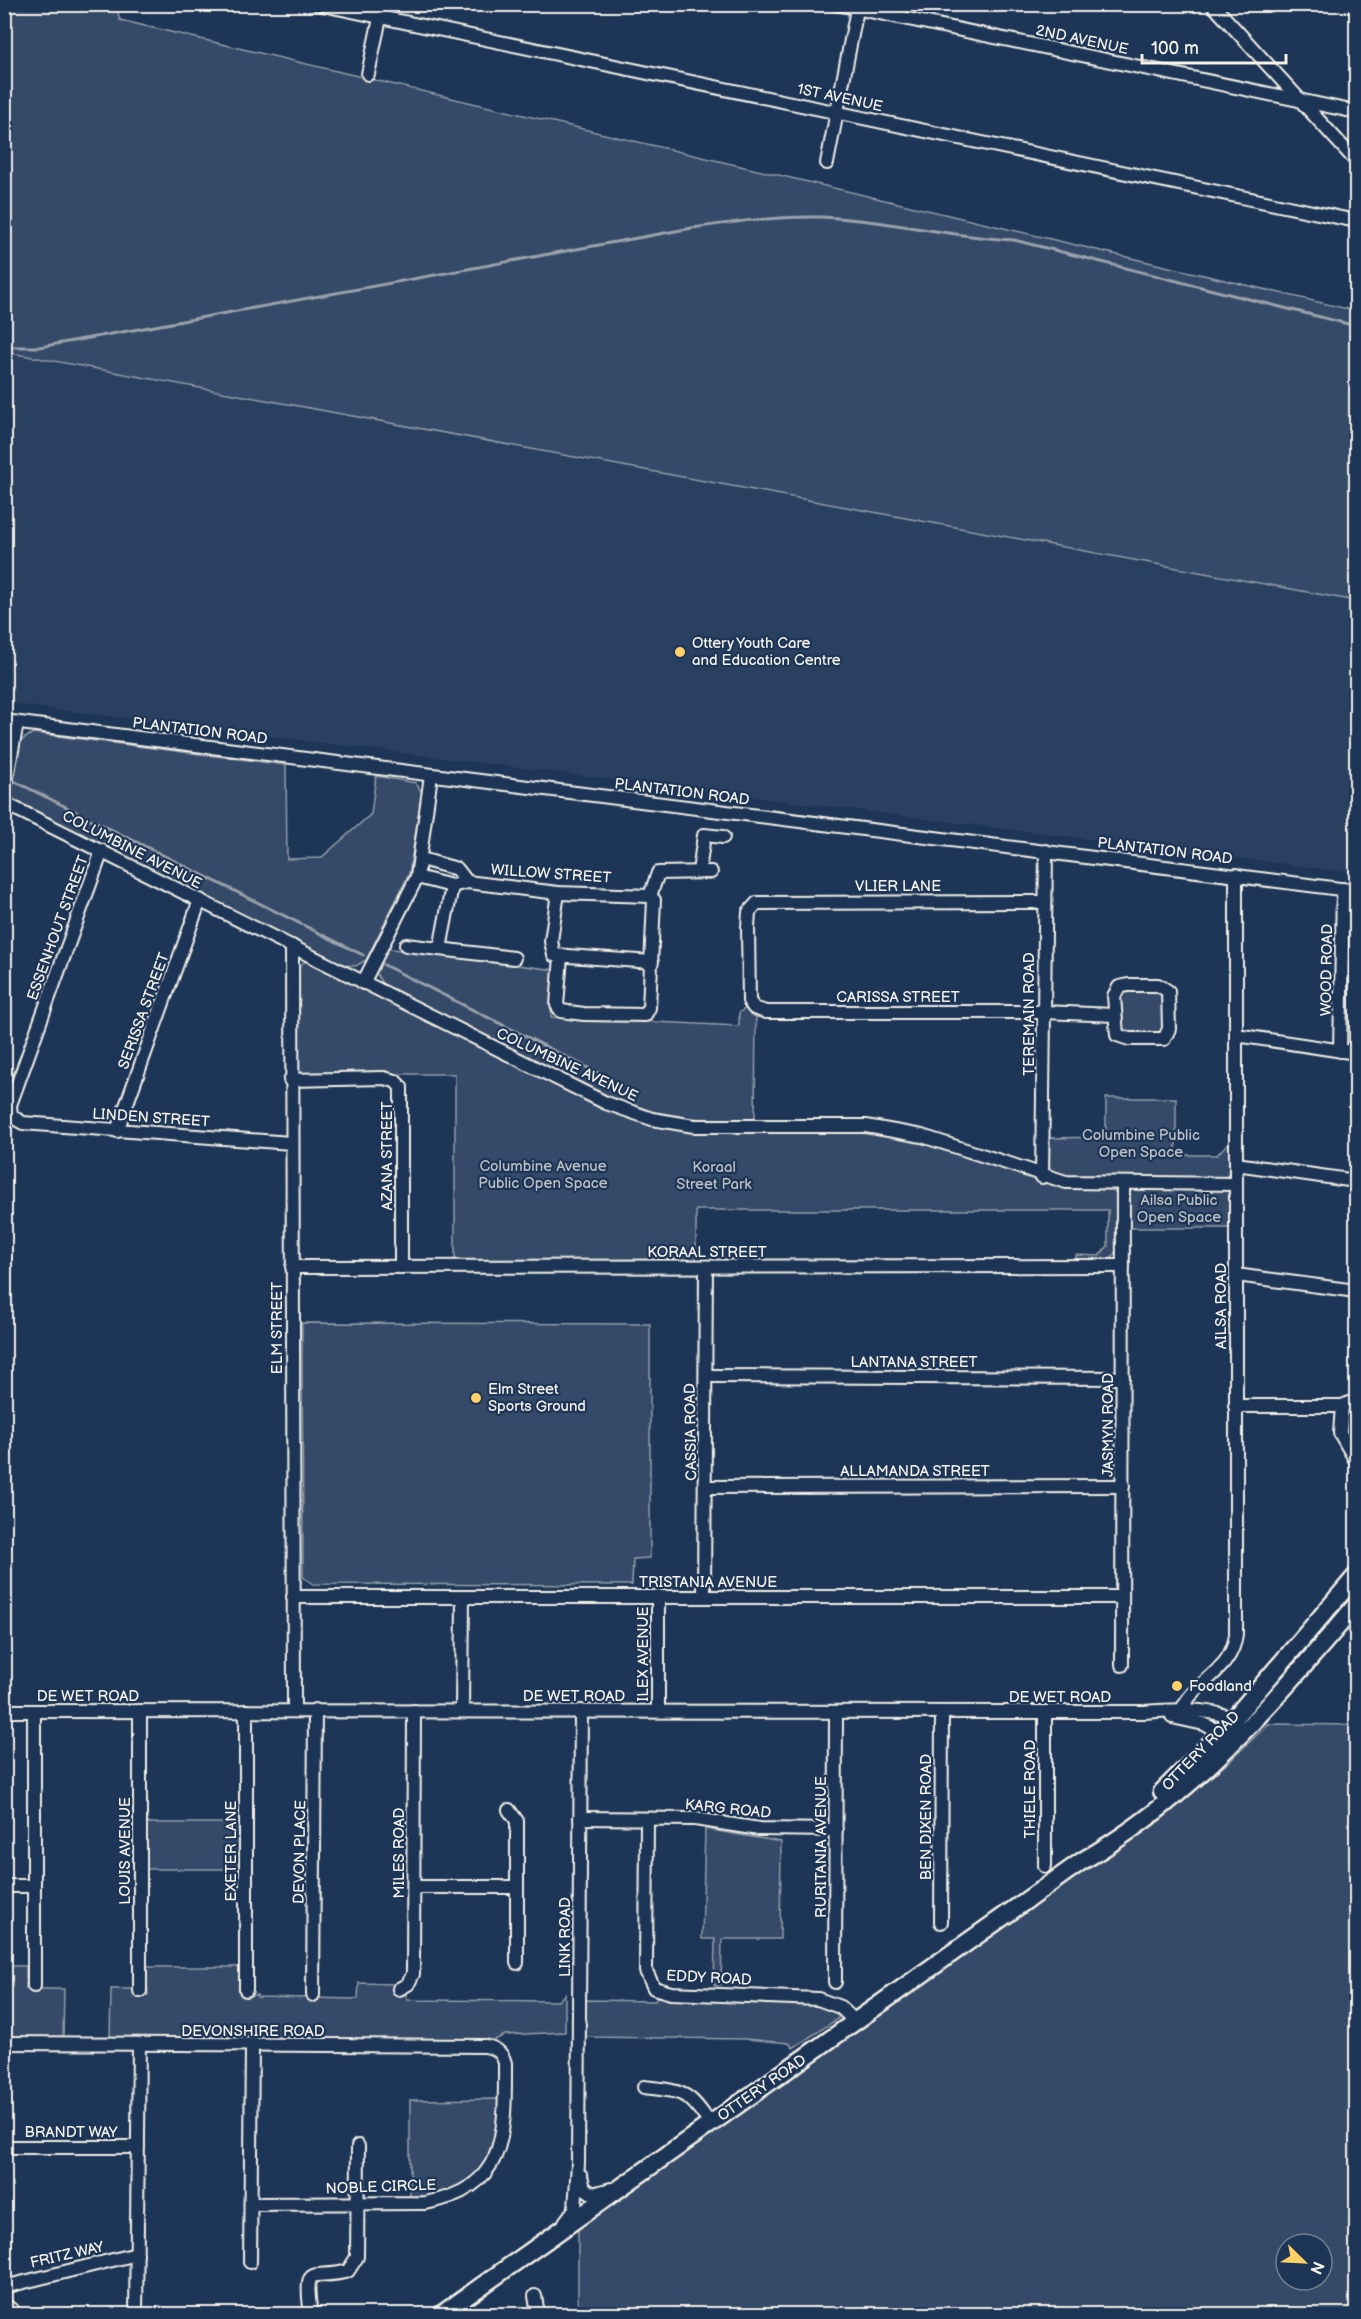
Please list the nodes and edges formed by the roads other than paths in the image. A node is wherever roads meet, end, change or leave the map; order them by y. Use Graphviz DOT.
graph roads {
  1 [pos="318,4"];
  2 [pos="383,4"];
  3 [pos="836,4"];
  4 [pos="1212,4"];
  5 [pos="858,7"];
  6 [pos="380,17"];
  7 [pos="368,74"];
  8 [pos="1300,101"];
  9 [pos="1336,108"];
  10 [pos="836,112"];
  11 [pos="1356,112"];
  12 [pos="1322,124"];
  13 [pos="1356,161"];
  14 [pos="826,163"];
  15 [pos="1356,221"];
  16 [pos="11,722"];
  17 [pos="431,776"];
  18 [pos="4,794"];
  19 [pos="4,803"];
  20 [pos="723,837"];
  21 [pos="102,851"];
  22 [pos="1046,851"];
  23 [pos="421,859"];
  24 [pos="1236,875"];
  25 [pos="417,877"];
  26 [pos="467,882"];
  27 [pos="452,886"];
  28 [pos="1343,889"];
  29 [pos="1356,891"];
  30 [pos="558,893"];
  31 [pos="650,896"];
  32 [pos="200,900"];
  33 [pos="1044,902"];
  34 [pos="406,945"];
  35 [pos="292,946"];
  36 [pos="440,949"];
  37 [pos="561,957"];
  38 [pos="514,958"];
  39 [pos="652,962"];
  40 [pos="363,982"];
  41 [pos="754,1008"];
  42 [pos="1044,1012"];
  43 [pos="1114,1014"];
  44 [pos="1236,1035"];
  45 [pos="1340,1051"];
  46 [pos="1356,1053"];
  47 [pos="290,1080"];
  48 [pos="11,1116"];
  49 [pos="117,1131"];
  50 [pos="291,1143"];
  51 [pos="1236,1164"];
  52 [pos="1042,1177"];
  53 [pos="1356,1181"];
  54 [pos="1236,1184"];
  55 [pos="1122,1185"];
  56 [pos="1123,1266"];
  57 [pos="292,1267"];
  58 [pos="401,1267"];
  59 [pos="706,1267"];
  60 [pos="1236,1275"];
  61 [pos="1356,1291"];
  62 [pos="706,1376"];
  63 [pos="1123,1378"];
  64 [pos="1356,1400"];
  65 [pos="1342,1406"];
  66 [pos="1235,1407"];
  67 [pos="1356,1461"];
  68 [pos="1123,1486"];
  69 [pos="706,1487"];
  70 [pos="1356,1576"];
  71 [pos="658,1596"];
  72 [pos="293,1597"];
  73 [pos="463,1597"];
  74 [pos="704,1597"];
  75 [pos="1122,1597"];
  76 [pos="1356,1605"];
  77 [pos="1122,1665"];
  78 [pos="315,1710"];
  79 [pos="414,1710"];
  80 [pos="4,1711"];
  81 [pos="34,1711"];
  82 [pos="140,1711"];
  83 [pos="246,1711"];
  84 [pos="294,1711"];
  85 [pos="462,1711"];
  86 [pos="581,1711"];
  87 [pos="658,1711"];
  88 [pos="836,1712"];
  89 [pos="942,1712"];
  90 [pos="1045,1712"];
  91 [pos="1181,1714"];
  92 [pos="1234,1731"];
  93 [pos="509,1810"];
  94 [pos="580,1818"];
  95 [pos="647,1819"];
  96 [pos="836,1830"];
  97 [pos="1045,1866"];
  98 [pos="4,1886"];
  99 [pos="34,1886"];
  100 [pos="414,1887"];
  101 [pos="517,1887"];
  102 [pos="941,1922"];
  103 [pos="517,1963"];
  104 [pos="835,1982"];
  105 [pos="34,1986"];
  106 [pos="399,1989"];
  107 [pos="246,1990"];
  108 [pos="140,1991"];
  109 [pos="313,1995"];
  110 [pos="856,2022"];
  111 [pos="4,2043"];
  112 [pos="139,2045"];
  113 [pos="252,2046"];
  114 [pos="500,2052"];
  115 [pos="644,2087"];
  116 [pos="711,2124"];
  117 [pos="358,2146"];
  118 [pos="4,2147"];
  119 [pos="138,2147"];
  120 [pos="660,2160"];
  121 [pos="578,2163"];
  122 [pos="584,2188"];
  123 [pos="251,2204"];
  124 [pos="357,2206"];
  125 [pos="589,2210"];
  126 [pos="136,2254"];
  127 [pos="250,2262"];
  128 [pos="505,2270"];
  129 [pos="4,2287"];
  130 [pos="535,2295"];
  131 [pos="4,2304"];
  132 [pos="310,2307"];
  133 [pos="17,2314"];
  134 [pos="136,2314"];
  135 [pos="442,2314"];
  136 [pos="538,2314"];
  1 -- 6 [label="street, 1ST AVENUE"];
  2 -- 6 [label="street"];
  3 -- 5 [label="street, 2ND AVENUE"];
  4 -- 8 [label="street"];
  5 -- 8 [label="street, 2ND AVENUE"];
  5 -- 10 [label="street"];
  6 -- 7 [label="street"];
  6 -- 10 [label="street, 1ST AVENUE"];
  8 -- 9 [label="street, 2ND AVENUE"];
  8 -- 12 [label="street"];
  9 -- 11 [label="street, 2ND AVENUE"];
  9 -- 12 [label="street"];
  10 -- 14 [label="street"];
  10 -- 15 [label="street, 1ST AVENUE"];
  12 -- 13 [label="street"];
  16 -- 17 [label="street, PLANTATION ROAD"];
  16 -- 18 [label="street"];
  17 -- 22 [label="street, PLANTATION ROAD"];
  17 -- 23 [label="street"];
  19 -- 21 [label="street, COLUMBINE AVENUE"];
  20 -- 31 [label="street"];
  21 -- 32 [label="street, COLUMBINE AVENUE"];
  21 -- 48 [label="street, ESSENHOUT STREET"];
  22 -- 24 [label="street, PLANTATION ROAD"];
  22 -- 33 [label="street, TEREMAIN ROAD"];
  23 -- 25 [label="street"];
  23 -- 26 [label="street, WILLOW STREET"];
  24 -- 28 [label="street, PLANTATION ROAD"];
  24 -- 44 [label="street, AILSA ROAD"];
  25 -- 27 [label="street, WILLOW STREET"];
  25 -- 40 [label="street"];
  26 -- 27 [label="street, WILLOW STREET"];
  26 -- 30 [label="street, WILLOW STREET"];
  27 -- 36 [label="street"];
  28 -- 29 [label="street, PLANTATION ROAD"];
  28 -- 45 [label="street, WOOD ROAD"];
  30 -- 31 [label="street, WILLOW STREET"];
  30 -- 37 [label="street"];
  31 -- 39 [label="street"];
  32 -- 35 [label="street, COLUMBINE AVENUE"];
  32 -- 49 [label="street, SERISSA STREET"];
  33 -- 41 [label="street, VLIER LANE"];
  33 -- 42 [label="street, TEREMAIN ROAD"];
  34 -- 36 [label="street"];
  35 -- 40 [label="street, COLUMBINE AVENUE"];
  35 -- 47 [label="street, ELM STREET"];
  36 -- 38 [label="street"];
  37 -- 39 [label="street"];
  37 -- 39 [label="street"];
  40 -- 52 [label="street, COLUMBINE AVENUE"];
  41 -- 42 [label="street, CARISSA STREET"];
  42 -- 43 [label="street, CARISSA STREET"];
  42 -- 52 [label="street, TEREMAIN ROAD"];
  43 -- 43 [label="street"];
  44 -- 45 [label="street"];
  44 -- 51 [label="street, AILSA ROAD"];
  45 -- 46 [label="street"];
  47 -- 50 [label="street, ELM STREET"];
  47 -- 58 [label="street, AZANA STREET"];
  48 -- 49 [label="street, LINDEN STREET"];
  49 -- 50 [label="street, LINDEN STREET"];
  50 -- 57 [label="street, ELM STREET"];
  51 -- 53 [label="street"];
  51 -- 54 [label="street, AILSA ROAD"];
  52 -- 55 [label="street, COLUMBINE AVENUE"];
  54 -- 55 [label="street, COLUMBINE AVENUE"];
  54 -- 60 [label="street, AILSA ROAD"];
  55 -- 56 [label="street, JASMYN ROAD"];
  56 -- 59 [label="street, KORAAL STREET"];
  56 -- 63 [label="street, JASMYN ROAD"];
  57 -- 58 [label="street, KORAAL STREET"];
  57 -- 72 [label="street, ELM STREET"];
  58 -- 59 [label="street, KORAAL STREET"];
  59 -- 62 [label="street, CASSIA ROAD"];
  60 -- 61 [label="street"];
  60 -- 66 [label="street, AILSA ROAD"];
  62 -- 63 [label="street, LANTANA STREET"];
  62 -- 69 [label="street, CASSIA ROAD"];
  63 -- 68 [label="street, JASMYN ROAD"];
  64 -- 65 [label="street"];
  65 -- 66 [label="street"];
  65 -- 67 [label="street"];
  66 -- 91 [label="street, AILSA ROAD"];
  68 -- 69 [label="street, ALLAMANDA STREET"];
  68 -- 75 [label="street, JASMYN ROAD"];
  69 -- 74 [label="street, CASSIA ROAD"];
  70 -- 92 [label="main road, OTTERY ROAD"];
  71 -- 73 [label="street, TRISTANIA AVENUE"];
  71 -- 74 [label="street, TRISTANIA AVENUE"];
  71 -- 87 [label="street, ILEX AVENUE"];
  72 -- 73 [label="street, TRISTANIA AVENUE"];
  72 -- 84 [label="street, ELM STREET"];
  73 -- 85 [label="street"];
  74 -- 75 [label="street, TRISTANIA AVENUE"];
  75 -- 77 [label="street, JASMYN ROAD"];
  76 -- 92 [label="main road, OTTERY ROAD"];
  78 -- 79 [label="street, DE WET ROAD"];
  78 -- 84 [label="street, DE WET ROAD"];
  78 -- 109 [label="street, DEVON PLACE"];
  79 -- 85 [label="street, DE WET ROAD"];
  79 -- 100 [label="street, MILES ROAD"];
  80 -- 81 [label="street, DE WET ROAD"];
  81 -- 82 [label="street, DE WET ROAD"];
  81 -- 99 [label="street"];
  82 -- 83 [label="street, DE WET ROAD"];
  82 -- 108 [label="street, LOUIS AVENUE"];
  83 -- 84 [label="street, DE WET ROAD"];
  83 -- 107 [label="street, EXETER LANE"];
  85 -- 86 [label="street, DE WET ROAD"];
  86 -- 87 [label="street, DE WET ROAD"];
  86 -- 94 [label="street, LINK ROAD"];
  87 -- 88 [label="street, DE WET ROAD"];
  88 -- 89 [label="street, DE WET ROAD"];
  88 -- 96 [label="street, RURITANIA AVENUE"];
  89 -- 90 [label="street, DE WET ROAD"];
  89 -- 102 [label="street, BEN DIXEN ROAD"];
  90 -- 91 [label="street, DE WET ROAD"];
  90 -- 97 [label="street, THIELE ROAD"];
  91 -- 92 [label="street, DE WET ROAD"];
  91 -- 92 [label="street, DE WET ROAD"];
  92 -- 110 [label="main road, OTTERY ROAD"];
  93 -- 101 [label="street"];
  94 -- 95 [label="street, KARG ROAD"];
  94 -- 121 [label="street, LINK ROAD"];
  95 -- 96 [label="street, KARG ROAD"];
  95 -- 110 [label="street, EDDY ROAD"];
  96 -- 104 [label="street, RURITANIA AVENUE"];
  98 -- 99 [label="street"];
  99 -- 105 [label="street"];
  100 -- 101 [label="street"];
  100 -- 106 [label="street, MILES ROAD"];
  101 -- 103 [label="street"];
  110 -- 116 [label="main road, OTTERY ROAD"];
  111 -- 112 [label="street, DEVONSHIRE ROAD"];
  112 -- 113 [label="street, DEVONSHIRE ROAD"];
  112 -- 119 [label="street"];
  113 -- 114 [label="street, DEVONSHIRE ROAD"];
  113 -- 123 [label="street"];
  114 -- 124 [label="street, NOBLE CIRCLE"];
  115 -- 116 [label="street"];
  116 -- 120 [label="main road, OTTERY ROAD"];
  117 -- 124 [label="street"];
  118 -- 119 [label="street, BRANDT WAY"];
  119 -- 126 [label="street"];
  120 -- 122 [label="street"];
  120 -- 125 [label="main road, OTTERY ROAD"];
  121 -- 122 [label="street, LINK ROAD"];
  121 -- 128 [label="street, LINK ROAD"];
  122 -- 125 [label="street, LINK ROAD"];
  123 -- 124 [label="street, NOBLE CIRCLE"];
  123 -- 127 [label="street"];
  124 -- 132 [label="street"];
  125 -- 128 [label="main road, OTTERY ROAD"];
  126 -- 129 [label="street, FRITZ WAY"];
  126 -- 134 [label="street"];
  128 -- 135 [label="main road, OTTERY ROAD"];
  130 -- 136 [label="street"];
  131 -- 133 [label="street"];
}
